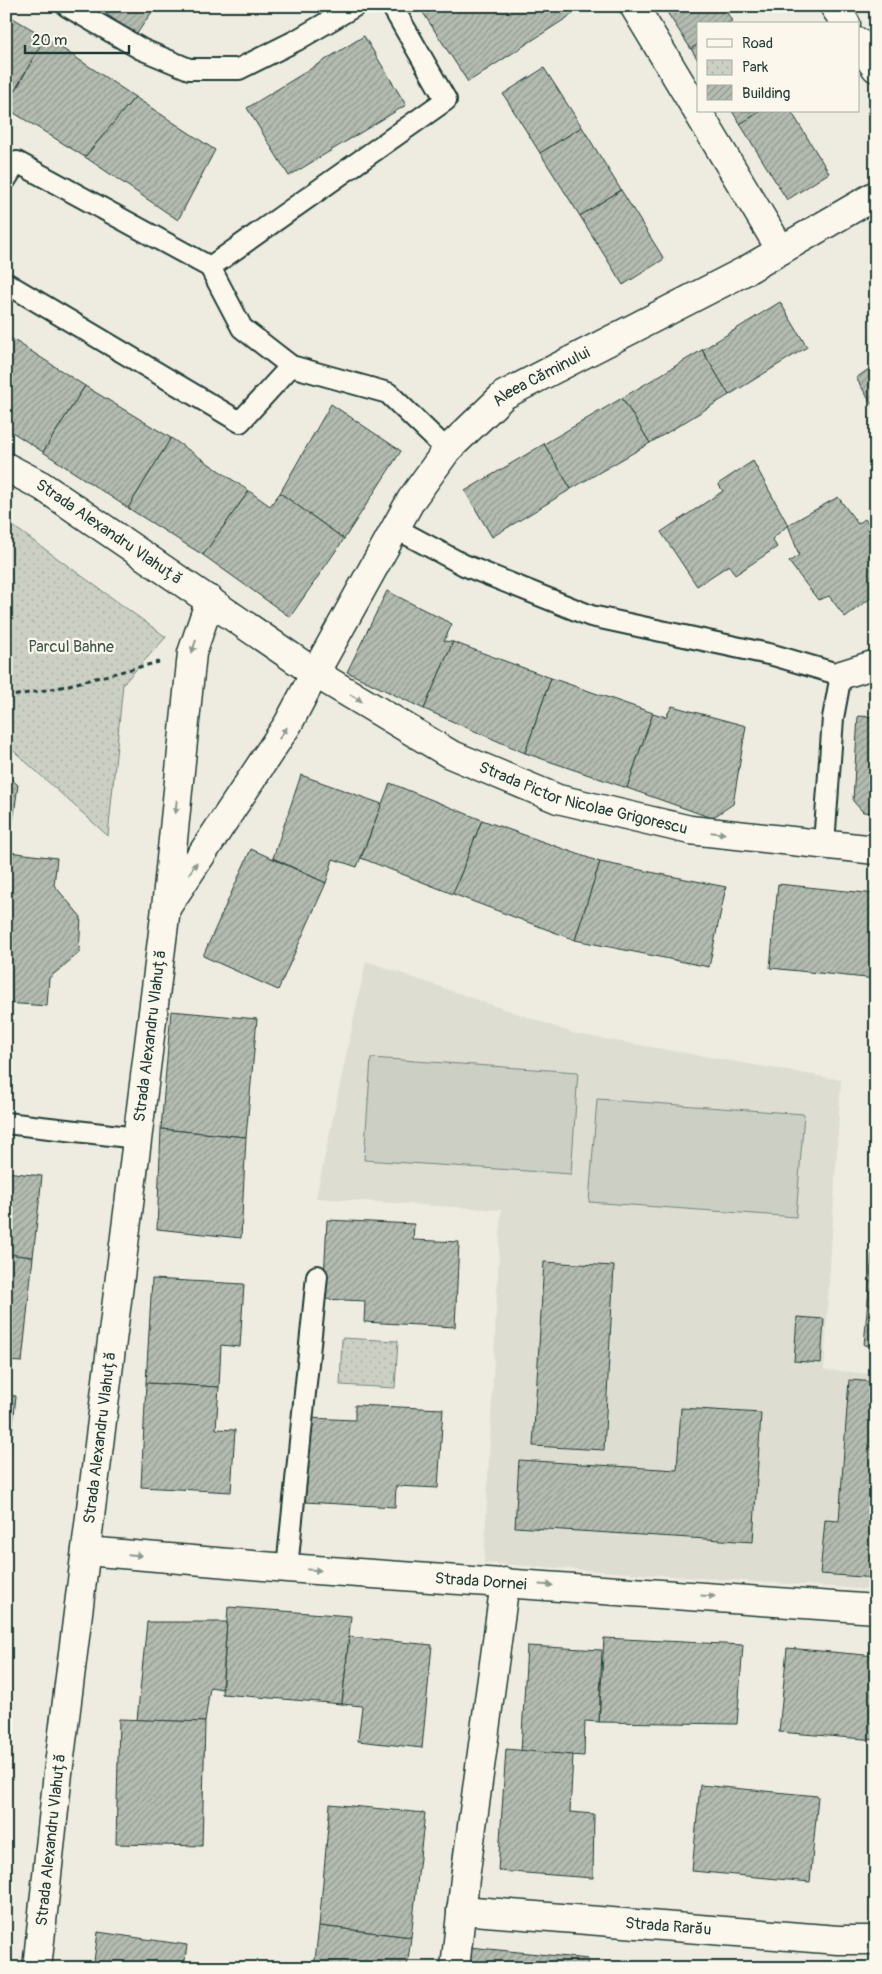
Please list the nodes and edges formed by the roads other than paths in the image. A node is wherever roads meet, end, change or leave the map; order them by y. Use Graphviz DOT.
graph roads {
  1 [pos="67,6"];
  2 [pos="355,6"];
  3 [pos="392,6"];
  4 [pos="634,6"];
  5 [pos="834,6"];
  6 [pos="845,22"];
  7 [pos="860,45"];
  8 [pos="876,68"];
  9 [pos="697,111"];
  10 [pos="698,112"];
  11 [pos="6,179"];
  12 [pos="876,195"];
  13 [pos="781,250"];
  14 [pos="210,267"];
  15 [pos="6,283"];
  16 [pos="291,366"];
  17 [pos="447,450"];
  18 [pos="6,467"];
  19 [pos="395,528"];
  20 [pos="210,600"];
  21 [pos="876,664"];
  22 [pos="314,673"];
  23 [pos="841,675"];
  24 [pos="824,844"];
  25 [pos="876,850"];
  26 [pos="166,908"];
  27 [pos="6,1123"];
  28 [pos="137,1138"];
  29 [pos="317,1276"];
  30 [pos="86,1551"];
  31 [pos="287,1568"];
  32 [pos="506,1582"];
  33 [pos="876,1609"];
  34 [pos="461,1910"];
  35 [pos="876,1940"];
  36 [pos="37,1968"];
  37 [pos="455,1968"];
  1 -- 2 [label="lane"];
  3 -- 14 [label="lane"];
  4 -- 9 [label="street"];
  5 -- 6 [label="street"];
  7 -- 8 [label="street"];
  10 -- 13 [label="street"];
  11 -- 14 [label="lane"];
  12 -- 13 [label="street, Aleea Căminului"];
  13 -- 17 [label="street, Aleea Căminului"];
  14 -- 16 [label="lane"];
  15 -- 16 [label="lane"];
  16 -- 17 [label="lane"];
  17 -- 19 [label="street, Aleea Căminului"];
  18 -- 20 [label="street, Strada Alexandru Vlahuță"];
  19 -- 22 [label="street, Aleea Căminului"];
  19 -- 23 [label="lane"];
  20 -- 22 [label="street, Strada Alexandru Vlahuță"];
  20 -- 26 [label="street, Strada Alexandru Vlahuță, one-way"];
  21 -- 23 [label="street"];
  22 -- 24 [label="street, Strada Pictor Nicolae Grigorescu, one-way"];
  26 -- 22 [label="street, Strada Alexandru Vlahuță, one-way"];
  23 -- 24 [label="lane"];
  24 -- 25 [label="street, Strada Pictor Nicolae Grigorescu"];
  26 -- 28 [label="street, Strada Alexandru Vlahuță"];
  27 -- 28 [label="lane"];
  28 -- 30 [label="street, Strada Alexandru Vlahuță"];
  29 -- 31 [label="lane"];
  30 -- 31 [label="street, Strada Dornei, one-way"];
  30 -- 36 [label="street, Strada Alexandru Vlahuță"];
  31 -- 32 [label="street, Strada Dornei, one-way"];
  32 -- 33 [label="street, Strada Dornei, one-way"];
  32 -- 34 [label="street"];
  34 -- 35 [label="street, Strada Rarău"];
  34 -- 37 [label="street"];
}
